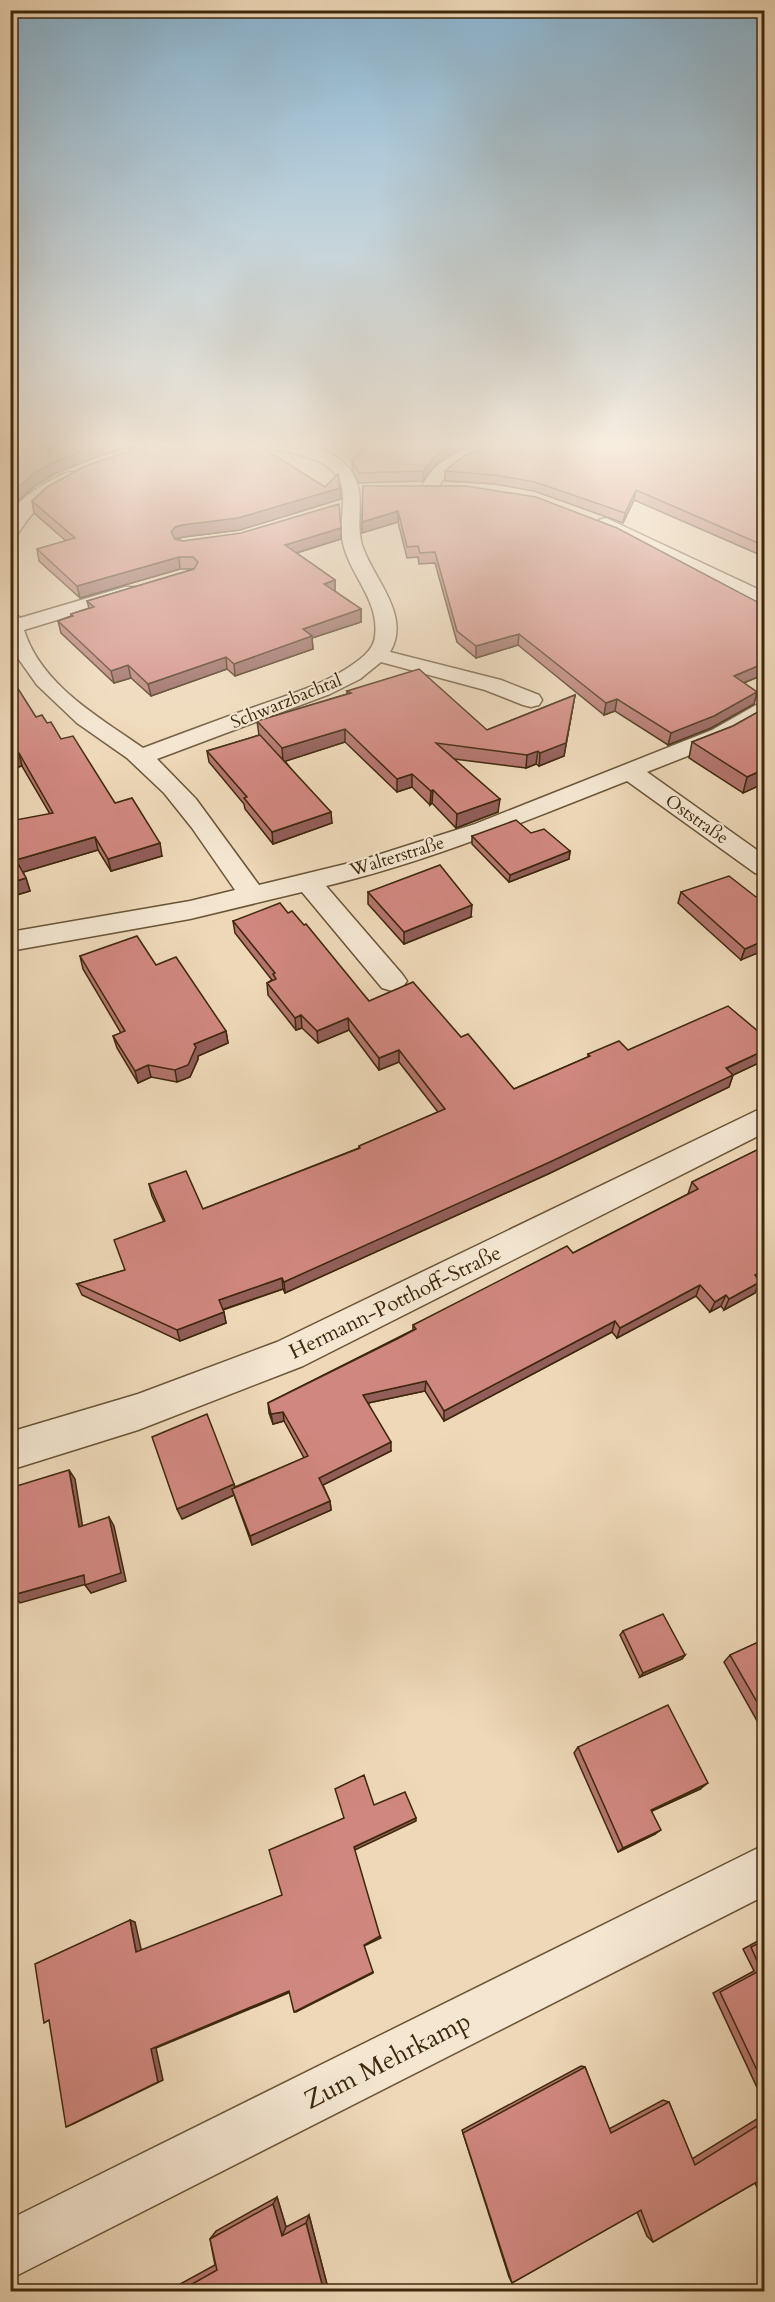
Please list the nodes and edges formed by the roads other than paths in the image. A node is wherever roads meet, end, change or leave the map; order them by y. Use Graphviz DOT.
graph roads {
  1 [pos="354,551"];
  2 [pos="662,551"];
  3 [pos="155,584"];
  4 [pos="765,599"];
  5 [pos="11,623"];
  6 [pos="378,655"];
  7 [pos="531,700"];
  8 [pos="765,710"];
  9 [pos="140,757"];
  10 [pos="629,771"];
  11 [pos="765,867"];
  12 [pos="308,882"];
  13 [pos="253,896"];
  14 [pos="10,942"];
  15 [pos="392,981"];
  16 [pos="765,1119"];
  17 [pos="10,1451"];
  18 [pos="765,1870"];
  19 [pos="10,2250"];
  1 -- 6 [label="street"];
  2 -- 4 [label="street"];
  3 -- 5 [label="street"];
  5 -- 9 [label="street"];
  6 -- 7 [label="street"];
  6 -- 9 [label="street, Schwarzbachtal"];
  8 -- 10 [label="street, Walterstraße"];
  9 -- 13 [label="street"];
  10 -- 11 [label="street, Oststraße"];
  10 -- 12 [label="street, Walterstraße"];
  12 -- 13 [label="street, Walterstraße"];
  12 -- 15 [label="street"];
  13 -- 14 [label="street, Walterstraße"];
  16 -- 17 [label="street, Hermann-Potthoff-Straße"];
  18 -- 19 [label="street, Zum Mehrkamp"];
}
